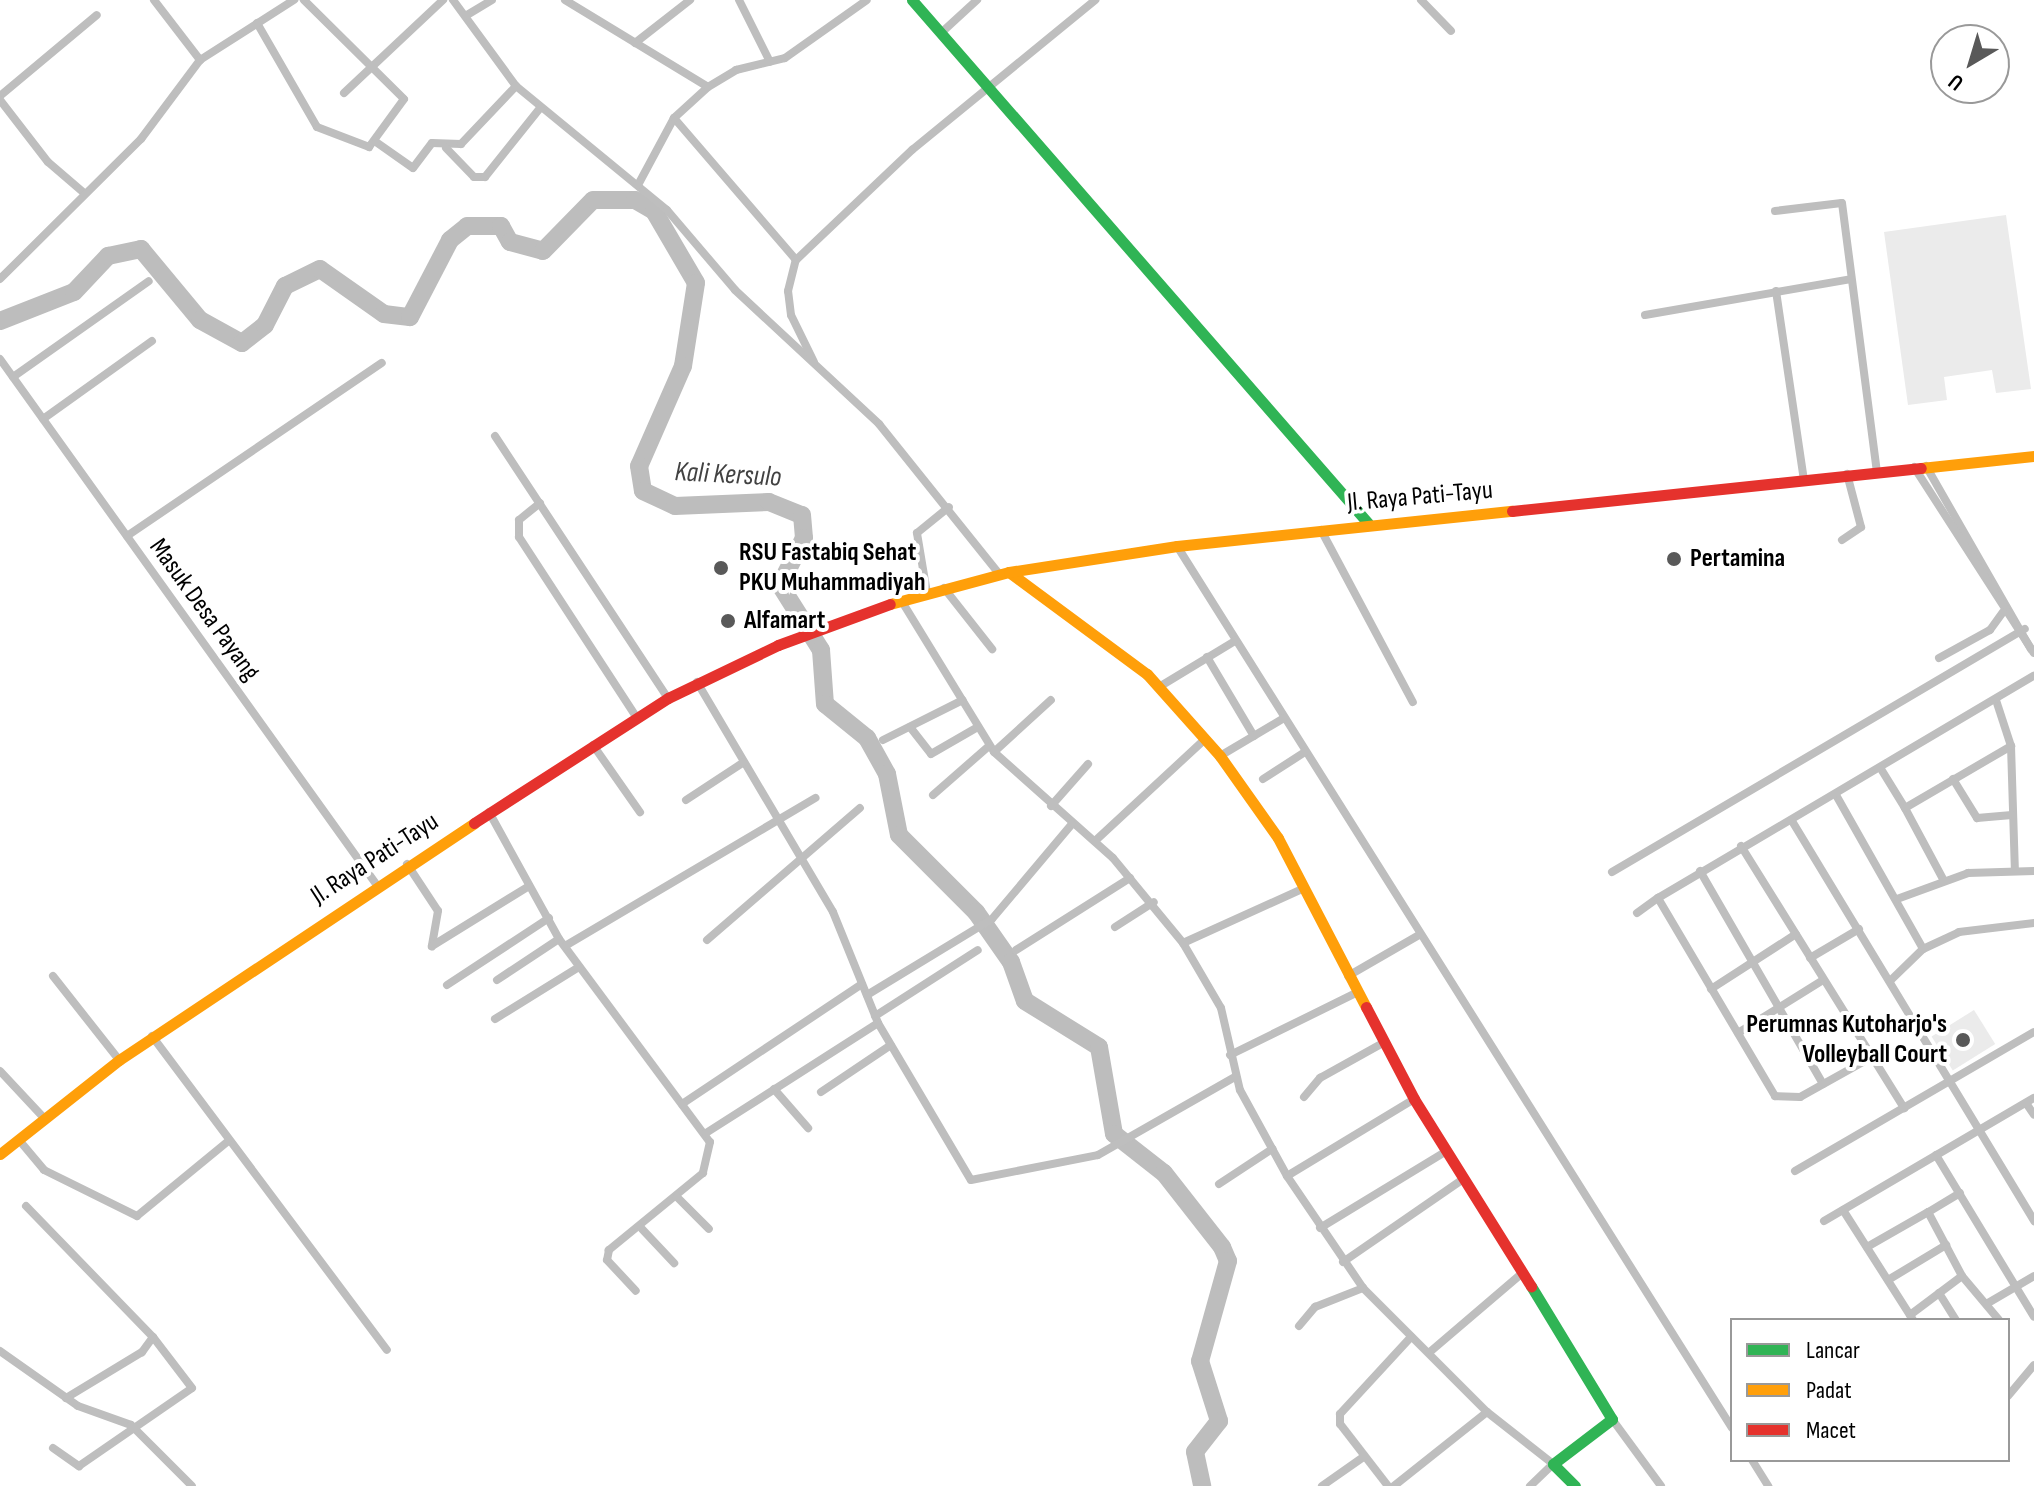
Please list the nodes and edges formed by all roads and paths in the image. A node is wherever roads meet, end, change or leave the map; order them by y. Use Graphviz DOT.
graph roads {
  1 [pos="154,0"];
  2 [pos="294,0"];
  3 [pos="304,0"];
  4 [pos="443,0"];
  5 [pos="453,0"];
  6 [pos="492,0"];
  7 [pos="565,0"];
  8 [pos="690,0"];
  9 [pos="739,0"];
  10 [pos="867,0"];
  11 [pos="912,0"];
  12 [pos="977,0"];
  13 [pos="1095,0"];
  14 [pos="1421,0"];
  15 [pos="97,15"];
  16 [pos="467,15"];
  17 [pos="257,23"];
  18 [pos="1451,31"];
  19 [pos="941,33"];
  20 [pos="635,43"];
  21 [pos="200,60"];
  22 [pos="770,62"];
  23 [pos="373,71"];
  24 [pos="516,86"];
  25 [pos="708,87"];
  26 [pos="989,87"];
  27 [pos="344,93"];
  28 [pos="0,98"];
  29 [pos="540,108"];
  30 [pos="674,118"];
  31 [pos="376,142"];
  32 [pos="446,148"];
  33 [pos="638,185"];
  34 [pos="83,192"];
  35 [pos="1775,211"];
  36 [pos="796,260"];
  37 [pos="0,279"];
  38 [pos="1851,279"];
  39 [pos="149,281"];
  40 [pos="1776,291"];
  41 [pos="1645,315"];
  42 [pos="152,341"];
  43 [pos="0,359"];
  44 [pos="382,363"];
  45 [pos="818,370"];
  46 [pos="13,377"];
  47 [pos="43,419"];
  48 [pos="495,436"];
  49 [pos="2034,456"];
  50 [pos="1920,467"];
  51 [pos="1877,471"];
  52 [pos="1847,474"];
  53 [pos="1804,480"];
  54 [pos="540,503"];
  55 [pos="949,507"];
  56 [pos="1368,523"];
  57 [pos="1321,529"];
  58 [pos="127,536"];
  59 [pos="1842,540"];
  60 [pos="1177,546"];
  61 [pos="1004,573"];
  62 [pos="944,588"];
  63 [pos="927,593"];
  64 [pos="2000,599"];
  65 [pos="901,600"];
  66 [pos="2003,612"];
  67 [pos="2021,631"];
  68 [pos="1235,641"];
  69 [pos="992,649"];
  70 [pos="2032,651"];
  71 [pos="1207,657"];
  72 [pos="1939,658"];
  73 [pos="2034,676"];
  74 [pos="697,682"];
  75 [pos="1159,687"];
  76 [pos="668,698"];
  77 [pos="963,700"];
  78 [pos="1051,700"];
  79 [pos="1996,700"];
  80 [pos="1413,702"];
  81 [pos="637,718"];
  82 [pos="1284,718"];
  83 [pos="910,727"];
  84 [pos="978,727"];
  85 [pos="1254,736"];
  86 [pos="883,740"];
  87 [pos="1204,740"];
  88 [pos="593,745"];
  89 [pos="2011,746"];
  90 [pos="992,749"];
  91 [pos="1305,752"];
  92 [pos="1220,756"];
  93 [pos="744,762"];
  94 [pos="1088,764"];
  95 [pos="1881,769"];
  96 [pos="1263,779"];
  97 [pos="1953,779"];
  98 [pos="933,795"];
  99 [pos="1836,795"];
  100 [pos="815,798"];
  101 [pos="686,800"];
  102 [pos="1051,806"];
  103 [pos="860,808"];
  104 [pos="1905,808"];
  105 [pos="489,812"];
  106 [pos="640,812"];
  107 [pos="2012,815"];
  108 [pos="1792,821"];
  109 [pos="778,822"];
  110 [pos="1072,824"];
  111 [pos="1095,841"];
  112 [pos="1741,846"];
  113 [pos="804,862"];
  114 [pos="407,864"];
  115 [pos="1700,871"];
  116 [pos="2015,871"];
  117 [pos="2034,871"];
  118 [pos="1612,872"];
  119 [pos="1130,878"];
  120 [pos="1943,879"];
  121 [pos="376,884"];
  122 [pos="529,886"];
  123 [pos="1304,888"];
  124 [pos="1658,898"];
  125 [pos="1897,899"];
  126 [pos="1154,902"];
  127 [pos="1637,913"];
  128 [pos="549,918"];
  129 [pos="2034,923"];
  130 [pos="1115,927"];
  131 [pos="1859,929"];
  132 [pos="1796,934"];
  133 [pos="1419,935"];
  134 [pos="707,940"];
  135 [pos="562,942"];
  136 [pos="1183,943"];
  137 [pos="1923,949"];
  138 [pos="978,950"];
  139 [pos="1016,950"];
  140 [pos="1810,958"];
  141 [pos="1752,961"];
  142 [pos="579,967"];
  143 [pos="53,976"];
  144 [pos="1348,976"];
  145 [pos="497,980"];
  146 [pos="1823,980"];
  147 [pos="1890,981"];
  148 [pos="862,984"];
  149 [pos="447,985"];
  150 [pos="1711,989"];
  151 [pos="1356,993"];
  152 [pos="867,995"];
  153 [pos="1779,1008"];
  154 [pos="495,1019"];
  155 [pos="877,1019"];
  156 [pos="2034,1032"];
  157 [pos="1738,1033"];
  158 [pos="152,1036"];
  159 [pos="1383,1043"];
  160 [pos="891,1045"];
  161 [pos="1230,1055"];
  162 [pos="1870,1058"];
  163 [pos="119,1060"];
  164 [pos="0,1071"];
  165 [pos="1235,1077"];
  166 [pos="1951,1079"];
  167 [pos="1823,1084"];
  168 [pos="774,1089"];
  169 [pos="821,1092"];
  170 [pos="1304,1097"];
  171 [pos="1414,1099"];
  172 [pos="2030,1100"];
  173 [pos="682,1104"];
  174 [pos="1904,1108"];
  175 [pos="2034,1115"];
  176 [pos="44,1118"];
  177 [pos="808,1128"];
  178 [pos="1980,1130"];
  179 [pos="706,1133"];
  180 [pos="19,1140"];
  181 [pos="227,1142"];
  182 [pos="1272,1149"];
  183 [pos="1445,1152"];
  184 [pos="0,1154"];
  185 [pos="1936,1155"];
  186 [pos="1795,1171"];
  187 [pos="1287,1176"];
  188 [pos="1462,1180"];
  189 [pos="1219,1184"];
  190 [pos="1960,1193"];
  191 [pos="677,1197"];
  192 [pos="26,1206"];
  193 [pos="1843,1210"];
  194 [pos="1928,1212"];
  195 [pos="1824,1221"];
  196 [pos="2034,1221"];
  197 [pos="1320,1228"];
  198 [pos="642,1229"];
  199 [pos="709,1229"];
  200 [pos="1946,1245"];
  201 [pos="1867,1247"];
  202 [pos="1343,1262"];
  203 [pos="674,1263"];
  204 [pos="1521,1274"];
  205 [pos="1962,1276"];
  206 [pos="2034,1276"];
  207 [pos="1888,1280"];
  208 [pos="2016,1287"];
  209 [pos="1363,1288"];
  210 [pos="636,1291"];
  211 [pos="1939,1293"];
  212 [pos="1988,1303"];
  213 [pos="1912,1317"];
  214 [pos="2034,1317"];
  215 [pos="1955,1318"];
  216 [pos="1998,1318"];
  217 [pos="1299,1326"];
  218 [pos="153,1337"];
  219 [pos="1411,1337"];
  220 [pos="387,1350"];
  221 [pos="0,1351"];
  222 [pos="1431,1351"];
  223 [pos="2034,1365"];
  224 [pos="2010,1394"];
  225 [pos="66,1398"];
  226 [pos="1487,1412"];
  227 [pos="1612,1419"];
  228 [pos="131,1425"];
  229 [pos="1730,1425"];
  230 [pos="53,1448"];
  231 [pos="1362,1458"];
  232 [pos="1753,1462"];
  233 [pos="1553,1464"];
  234 [pos="192,1486"];
  235 [pos="1322,1486"];
  236 [pos="1391,1486"];
  237 [pos="1530,1486"];
  238 [pos="1575,1486"];
  239 [pos="1661,1486"];
  240 [pos="1768,1486"];
  1 -- 21 [label="street"];
  2 -- 17 [label="street"];
  3 -- 23 [label="street"];
  4 -- 23 [label="street"];
  5 -- 16 [label="street"];
  6 -- 16 [label="street"];
  7 -- 20 [label="street"];
  8 -- 20 [label="street"];
  9 -- 22 [label="street"];
  10 -- 22 [label="street"];
  11 -- 19 [label="main road"];
  12 -- 19 [label="street"];
  13 -- 26 [label="street"];
  14 -- 18 [label="street"];
  15 -- 28 [label="street"];
  16 -- 24 [label="street"];
  17 -- 21 [label="street"];
  17 -- 31 [label="street"];
  19 -- 26 [label="main road"];
  20 -- 25 [label="street"];
  21 -- 34 [label="street"];
  22 -- 25 [label="street"];
  23 -- 27 [label="street"];
  23 -- 31 [label="street"];
  24 -- 29 [label="street"];
  24 -- 32 [label="street"];
  25 -- 30 [label="street"];
  26 -- 36 [label="street"];
  26 -- 56 [label="main road"];
  28 -- 34 [label="street"];
  29 -- 32 [label="street"];
  29 -- 33 [label="street"];
  30 -- 33 [label="street"];
  30 -- 36 [label="street"];
  31 -- 32 [label="street"];
  33 -- 45 [label="street"];
  34 -- 37 [label="street"];
  35 -- 38 [label="street"];
  36 -- 45 [label="street"];
  38 -- 40 [label="street"];
  38 -- 51 [label="street"];
  39 -- 46 [label="street"];
  40 -- 41 [label="street"];
  40 -- 53 [label="street"];
  42 -- 47 [label="street"];
  43 -- 46 [label="street, Masuk Desa Payang"];
  44 -- 58 [label="street"];
  45 -- 55 [label="street"];
  46 -- 47 [label="street, Masuk Desa Payang"];
  47 -- 58 [label="street, Masuk Desa Payang"];
  48 -- 54 [label="street"];
  49 -- 50 [label="main road, Jl. Raya Pati-Tayu"];
  50 -- 51 [label="main road, Jl. Raya Pati-Tayu"];
  50 -- 64 [label="street"];
  51 -- 52 [label="main road, Jl. Raya Pati-Tayu"];
  52 -- 53 [label="main road, Jl. Raya Pati-Tayu"];
  52 -- 59 [label="street"];
  53 -- 56 [label="main road, Jl. Raya Pati-Tayu"];
  54 -- 76 [label="street"];
  54 -- 81 [label="street"];
  55 -- 61 [label="street"];
  55 -- 63 [label="street"];
  56 -- 57 [label="main road, Jl. Raya Pati-Tayu"];
  57 -- 60 [label="main road, Jl. Raya Pati-Tayu"];
  57 -- 80 [label="street"];
  58 -- 121 [label="street, Masuk Desa Payang"];
  60 -- 61 [label="main road, Jl. Raya Pati-Tayu"];
  60 -- 68 [label="street"];
  61 -- 62 [label="main road, Jl. Raya Pati-Tayu"];
  61 -- 75 [label="main road"];
  62 -- 63 [label="main road, Jl. Raya Pati-Tayu"];
  62 -- 69 [label="street"];
  63 -- 65 [label="main road, Jl. Raya Pati-Tayu"];
  64 -- 66 [label="street"];
  64 -- 67 [label="street"];
  65 -- 74 [label="main road, Jl. Raya Pati-Tayu"];
  65 -- 77 [label="street"];
  66 -- 67 [label="street"];
  66 -- 72 [label="street"];
  67 -- 70 [label="street"];
  67 -- 118 [label="street"];
  68 -- 71 [label="street"];
  68 -- 82 [label="street"];
  71 -- 75 [label="street"];
  71 -- 85 [label="street"];
  73 -- 79 [label="street"];
  74 -- 76 [label="main road, Jl. Raya Pati-Tayu"];
  74 -- 93 [label="street"];
  75 -- 87 [label="main road"];
  76 -- 81 [label="main road, Jl. Raya Pati-Tayu"];
  77 -- 83 [label="street"];
  77 -- 84 [label="street"];
  78 -- 90 [label="street"];
  79 -- 89 [label="street"];
  79 -- 95 [label="street"];
  81 -- 88 [label="main road, Jl. Raya Pati-Tayu"];
  82 -- 85 [label="street"];
  82 -- 91 [label="street"];
  83 -- 84 [label="street"];
  83 -- 86 [label="street"];
  84 -- 90 [label="street"];
  85 -- 92 [label="street"];
  87 -- 92 [label="main road"];
  87 -- 111 [label="street"];
  88 -- 105 [label="main road, Jl. Raya Pati-Tayu"];
  88 -- 106 [label="street"];
  89 -- 97 [label="street"];
  89 -- 107 [label="street"];
  90 -- 98 [label="street"];
  90 -- 102 [label="street"];
  91 -- 96 [label="street"];
  91 -- 133 [label="street"];
  92 -- 123 [label="main road"];
  93 -- 101 [label="street"];
  93 -- 109 [label="street"];
  94 -- 102 [label="street"];
  95 -- 99 [label="street"];
  95 -- 104 [label="street"];
  97 -- 104 [label="street"];
  97 -- 107 [label="street"];
  99 -- 108 [label="street"];
  99 -- 125 [label="street"];
  100 -- 109 [label="street"];
  102 -- 110 [label="street"];
  103 -- 113 [label="street"];
  104 -- 120 [label="street"];
  105 -- 114 [label="main road, Jl. Raya Pati-Tayu"];
  105 -- 122 [label="street"];
  107 -- 116 [label="street"];
  108 -- 112 [label="street"];
  108 -- 131 [label="street"];
  109 -- 113 [label="street"];
  109 -- 135 [label="street"];
  110 -- 111 [label="street"];
  110 -- 152 [label="street"];
  111 -- 119 [label="street"];
  112 -- 115 [label="street"];
  112 -- 132 [label="street"];
  113 -- 134 [label="street"];
  113 -- 148 [label="street"];
  114 -- 121 [label="main road, Jl. Raya Pati-Tayu"];
  114 -- 122 [label="street"];
  115 -- 124 [label="street"];
  115 -- 141 [label="street"];
  116 -- 117 [label="street"];
  116 -- 120 [label="street"];
  119 -- 126 [label="street"];
  119 -- 139 [label="street"];
  120 -- 125 [label="street"];
  121 -- 158 [label="main road, Jl. Raya Pati-Tayu"];
  122 -- 128 [label="street"];
  123 -- 136 [label="street"];
  123 -- 144 [label="main road"];
  124 -- 127 [label="street"];
  124 -- 150 [label="street"];
  125 -- 137 [label="street"];
  126 -- 130 [label="street"];
  126 -- 136 [label="street"];
  128 -- 135 [label="street"];
  128 -- 149 [label="street"];
  129 -- 137 [label="street"];
  131 -- 140 [label="street"];
  131 -- 147 [label="street"];
  132 -- 140 [label="street"];
  132 -- 141 [label="street"];
  133 -- 144 [label="street"];
  133 -- 229 [label="street"];
  135 -- 142 [label="street"];
  135 -- 145 [label="street"];
  136 -- 161 [label="street"];
  137 -- 147 [label="street"];
  138 -- 155 [label="street"];
  140 -- 146 [label="street"];
  141 -- 150 [label="street"];
  141 -- 153 [label="street"];
  142 -- 154 [label="street"];
  142 -- 173 [label="street"];
  143 -- 163 [label="street"];
  144 -- 151 [label="main road"];
  146 -- 153 [label="street"];
  146 -- 162 [label="street"];
  147 -- 166 [label="street"];
  148 -- 152 [label="street"];
  148 -- 173 [label="street"];
  150 -- 157 [label="street"];
  151 -- 159 [label="main road"];
  151 -- 161 [label="street"];
  152 -- 155 [label="street"];
  153 -- 157 [label="street"];
  153 -- 167 [label="street"];
  155 -- 160 [label="street"];
  155 -- 168 [label="street"];
  156 -- 166 [label="street"];
  157 -- 167 [label="street"];
  158 -- 163 [label="main road, Jl. Raya Pati-Tayu"];
  158 -- 181 [label="street"];
  159 -- 170 [label="street"];
  159 -- 171 [label="main road"];
  160 -- 165 [label="street"];
  160 -- 169 [label="street"];
  161 -- 165 [label="street"];
  162 -- 167 [label="street"];
  162 -- 174 [label="street"];
  163 -- 176 [label="main road, Jl. Raya Pati-Tayu"];
  164 -- 176 [label="street"];
  165 -- 182 [label="street"];
  166 -- 174 [label="street"];
  166 -- 178 [label="street"];
  168 -- 177 [label="street"];
  168 -- 179 [label="street"];
  171 -- 183 [label="main road"];
  171 -- 187 [label="street"];
  172 -- 175 [label="street"];
  172 -- 178 [label="street"];
  173 -- 179 [label="street"];
  174 -- 186 [label="street"];
  176 -- 180 [label="main road, Jl. Raya Pati-Tayu"];
  178 -- 185 [label="street"];
  178 -- 196 [label="street"];
  179 -- 191 [label="street"];
  180 -- 181 [label="street"];
  180 -- 184 [label="main road, Jl. Raya Pati-Tayu"];
  181 -- 220 [label="street"];
  182 -- 187 [label="street"];
  182 -- 189 [label="street"];
  183 -- 188 [label="main road"];
  183 -- 197 [label="street"];
  185 -- 190 [label="street"];
  185 -- 193 [label="street"];
  187 -- 197 [label="street"];
  188 -- 202 [label="street"];
  188 -- 204 [label="main road"];
  190 -- 194 [label="street"];
  190 -- 208 [label="street"];
  191 -- 198 [label="street"];
  191 -- 199 [label="street"];
  192 -- 218 [label="street"];
  193 -- 195 [label="street"];
  193 -- 201 [label="street"];
  194 -- 200 [label="street"];
  194 -- 201 [label="street"];
  197 -- 202 [label="street"];
  198 -- 203 [label="street"];
  198 -- 210 [label="street"];
  200 -- 205 [label="street"];
  200 -- 207 [label="street"];
  201 -- 207 [label="street"];
  202 -- 209 [label="street"];
  204 -- 222 [label="street"];
  204 -- 227 [label="main road"];
  205 -- 211 [label="street"];
  205 -- 212 [label="street"];
  206 -- 208 [label="street"];
  207 -- 213 [label="street"];
  208 -- 212 [label="street"];
  208 -- 214 [label="street"];
  209 -- 217 [label="street"];
  209 -- 219 [label="street"];
  211 -- 213 [label="street"];
  211 -- 215 [label="street"];
  212 -- 216 [label="street"];
  218 -- 225 [label="street"];
  218 -- 228 [label="street"];
  219 -- 222 [label="street"];
  219 -- 231 [label="street"];
  221 -- 225 [label="street"];
  222 -- 226 [label="street"];
  223 -- 224 [label="street"];
  225 -- 228 [label="street"];
  226 -- 233 [label="street"];
  226 -- 236 [label="street"];
  227 -- 233 [label="main road"];
  227 -- 239 [label="street"];
  228 -- 230 [label="street"];
  228 -- 234 [label="street"];
  231 -- 235 [label="street"];
  231 -- 236 [label="street"];
  232 -- 240 [label="street"];
  233 -- 237 [label="street"];
  233 -- 238 [label="main road"];
}
